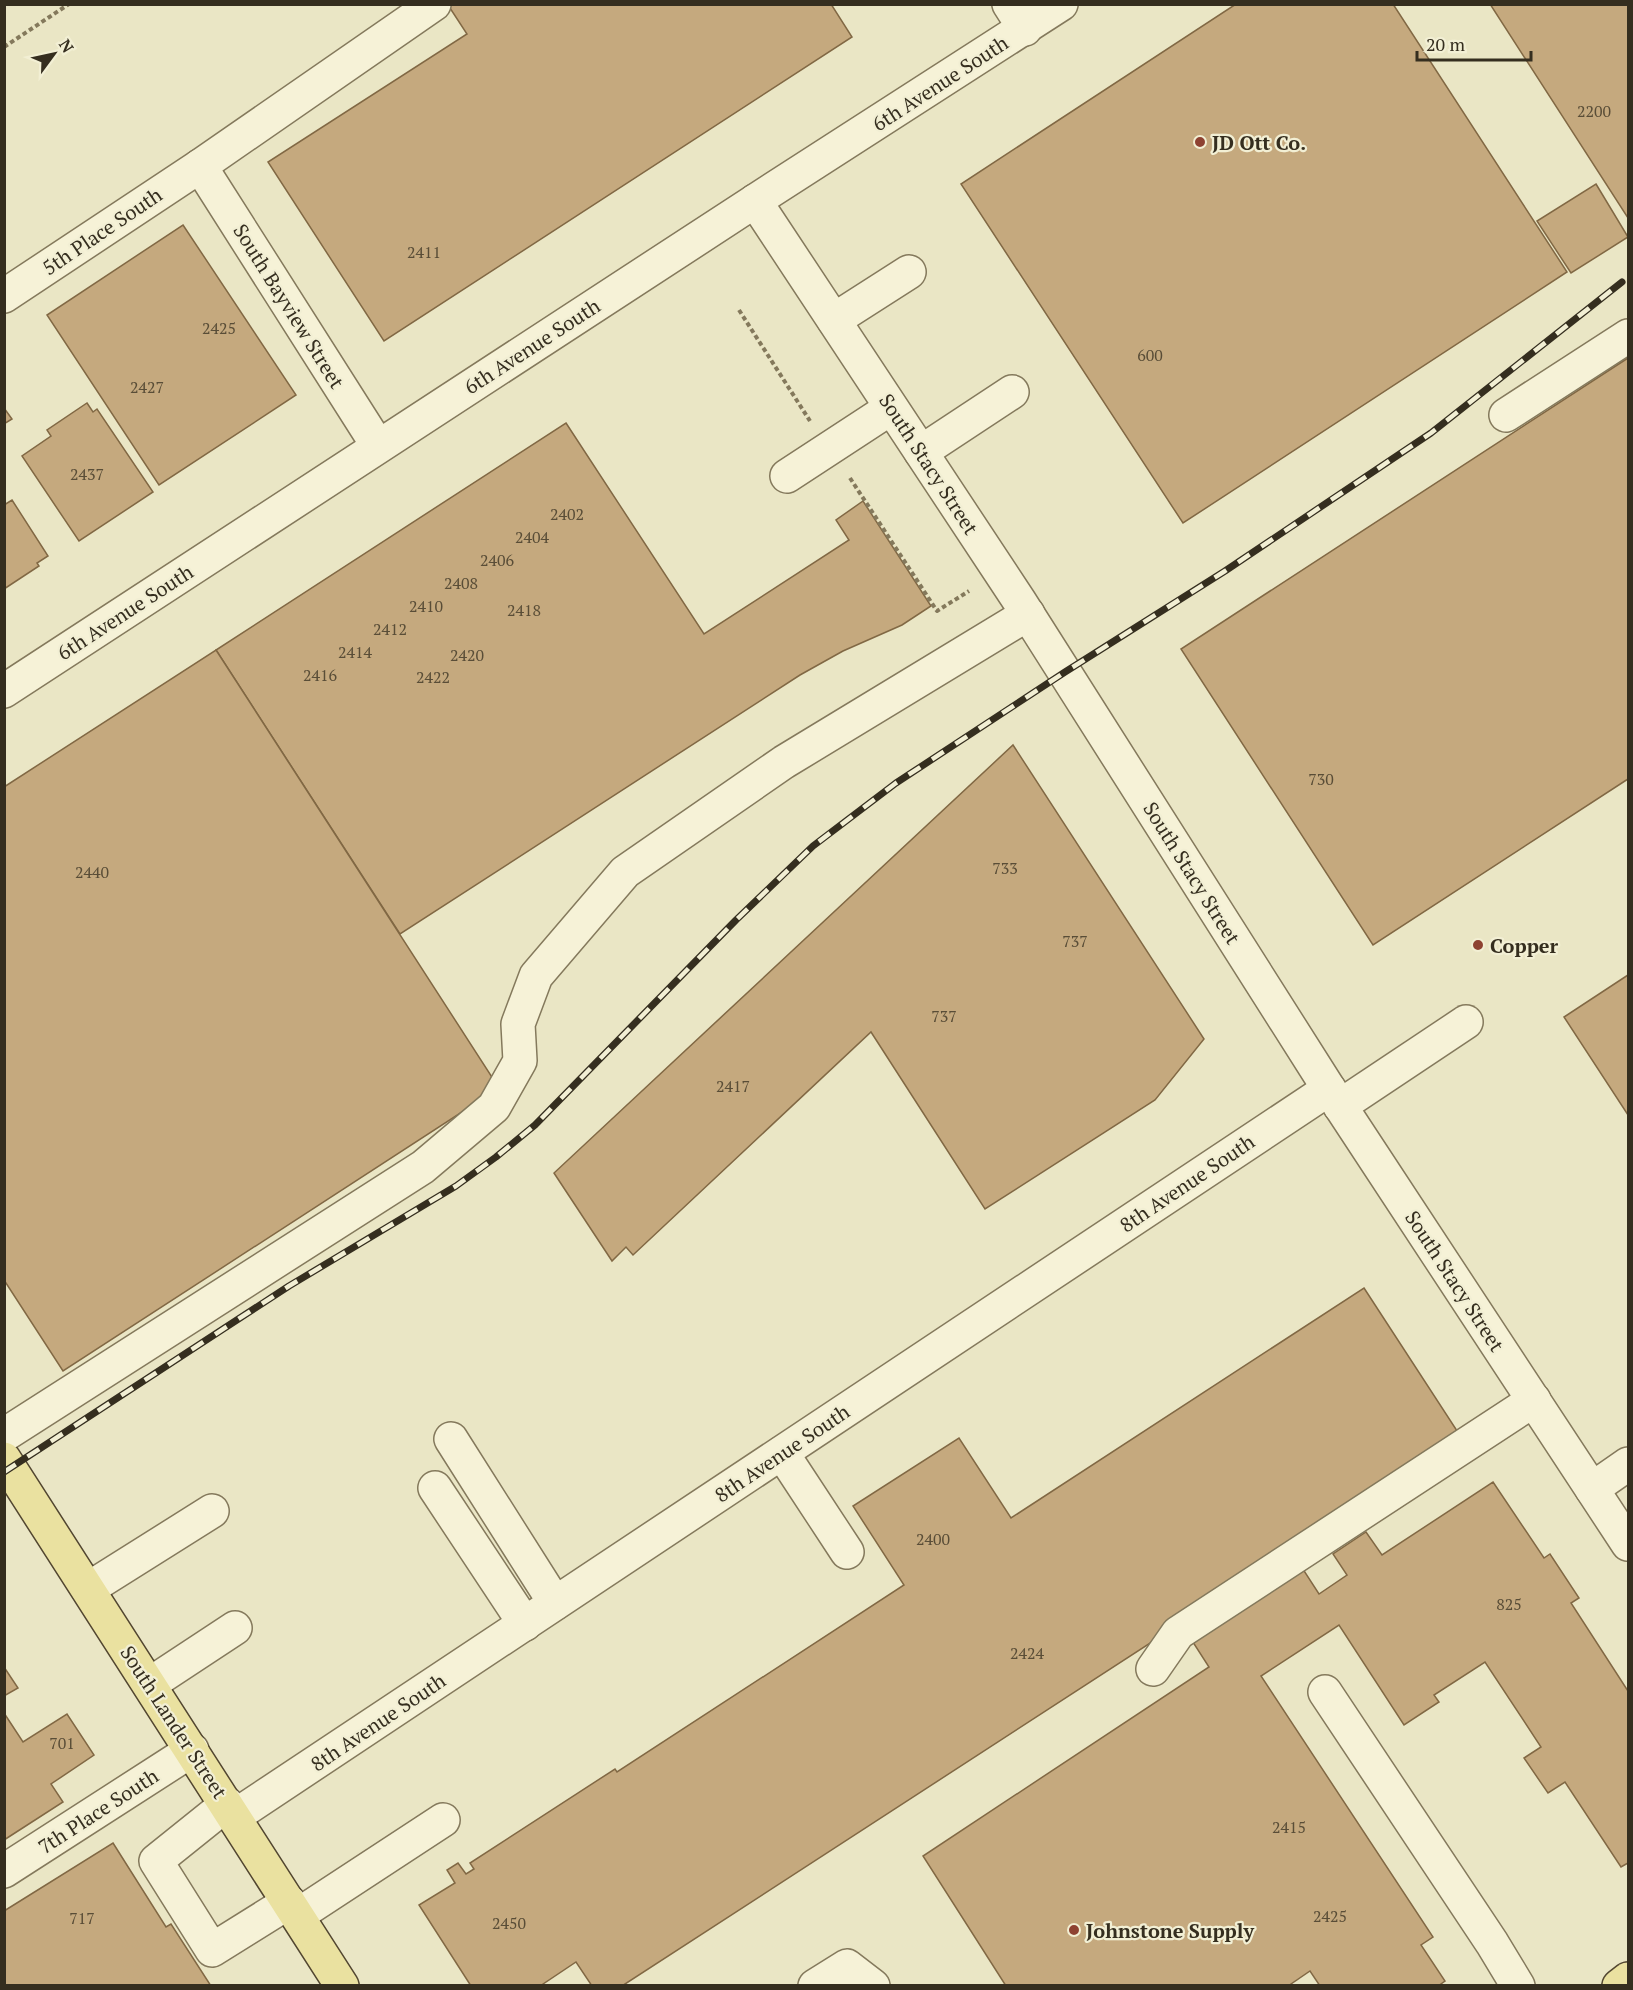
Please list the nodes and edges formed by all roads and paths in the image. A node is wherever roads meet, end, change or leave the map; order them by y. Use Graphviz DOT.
graph roads {
  1 [pos="69,4"];
  2 [pos="434,4"];
  3 [pos="1061,4"];
  4 [pos="1017,17"];
  5 [pos="4,46"];
  6 [pos="200,166"];
  7 [pos="755,201"];
  8 [pos="909,272"];
  9 [pos="4,296"];
  10 [pos="834,320"];
  11 [pos="1629,336"];
  12 [pos="1012,392"];
  13 [pos="891,408"];
  14 [pos="1506,415"];
  15 [pos="378,446"];
  16 [pos="921,452"];
  17 [pos="787,476"];
  18 [pos="1028,614"];
  19 [pos="4,691"];
  20 [pos="1466,1022"];
  21 [pos="1335,1097"];
  22 [pos="1534,1400"];
  23 [pos="4,1435"];
  24 [pos="451,1438"];
  25 [pos="782,1453"];
  26 [pos="1629,1464"];
  27 [pos="10,1480"];
  28 [pos="435,1488"];
  29 [pos="1592,1489"];
  30 [pos="212,1511"];
  31 [pos="1629,1544"];
  32 [pos="847,1552"];
  33 [pos="88,1589"];
  34 [pos="555,1603"];
  35 [pos="525,1624"];
  36 [pos="236,1628"];
  37 [pos="1153,1669"];
  38 [pos="150,1684"];
  39 [pos="1325,1692"];
  40 [pos="192,1750"];
  41 [pos="231,1810"];
  42 [pos="443,1820"];
  43 [pos="4,1872"];
  44 [pos="294,1909"];
  45 [pos="1629,1979"];
  46 [pos="342,1986"];
  47 [pos="815,1986"];
  48 [pos="873,1986"];
  49 [pos="1518,1986"];
  50 [pos="1619,1986"];
  1 -- 5 [label="path"];
  2 -- 6 [label="street, 5th Place South"];
  3 -- 4 [label="street, 6th Avenue South"];
  4 -- 7 [label="street, 6th Avenue South"];
  6 -- 9 [label="street, 5th Place South"];
  6 -- 15 [label="street, South Bayview Street"];
  7 -- 10 [label="street, South Stacy Street"];
  7 -- 15 [label="street, 6th Avenue South"];
  8 -- 10 [label="street"];
  10 -- 13 [label="street, South Stacy Street"];
  11 -- 14 [label="street"];
  12 -- 16 [label="street"];
  13 -- 16 [label="street, South Stacy Street"];
  13 -- 17 [label="street"];
  15 -- 19 [label="street, 6th Avenue South"];
  16 -- 18 [label="street, South Stacy Street"];
  18 -- 21 [label="street, South Stacy Street"];
  18 -- 23 [label="street"];
  20 -- 21 [label="street, 8th Avenue South"];
  21 -- 22 [label="street, South Stacy Street"];
  21 -- 25 [label="street, 8th Avenue South"];
  22 -- 29 [label="street, South Stacy Street"];
  22 -- 37 [label="street"];
  24 -- 34 [label="street"];
  25 -- 32 [label="street"];
  25 -- 34 [label="street, 8th Avenue South"];
  26 -- 29 [label="street"];
  27 -- 33 [label="main road, South Lander Street"];
  28 -- 35 [label="street"];
  29 -- 31 [label="street, South Stacy Street"];
  30 -- 33 [label="street"];
  33 -- 38 [label="main road, South Lander Street"];
  34 -- 35 [label="street, 8th Avenue South"];
  35 -- 41 [label="street, 8th Avenue South"];
  36 -- 38 [label="street"];
  38 -- 40 [label="main road, South Lander Street"];
  39 -- 49 [label="street"];
  40 -- 41 [label="main road, South Lander Street"];
  40 -- 43 [label="street, 7th Place South"];
  41 -- 44 [label="main road, South Lander Street"];
  41 -- 44 [label="street, 8th Avenue South"];
  42 -- 44 [label="street"];
  44 -- 46 [label="main road, South Lander Street"];
  45 -- 50 [label="main road"];
  47 -- 48 [label="street"];
}
